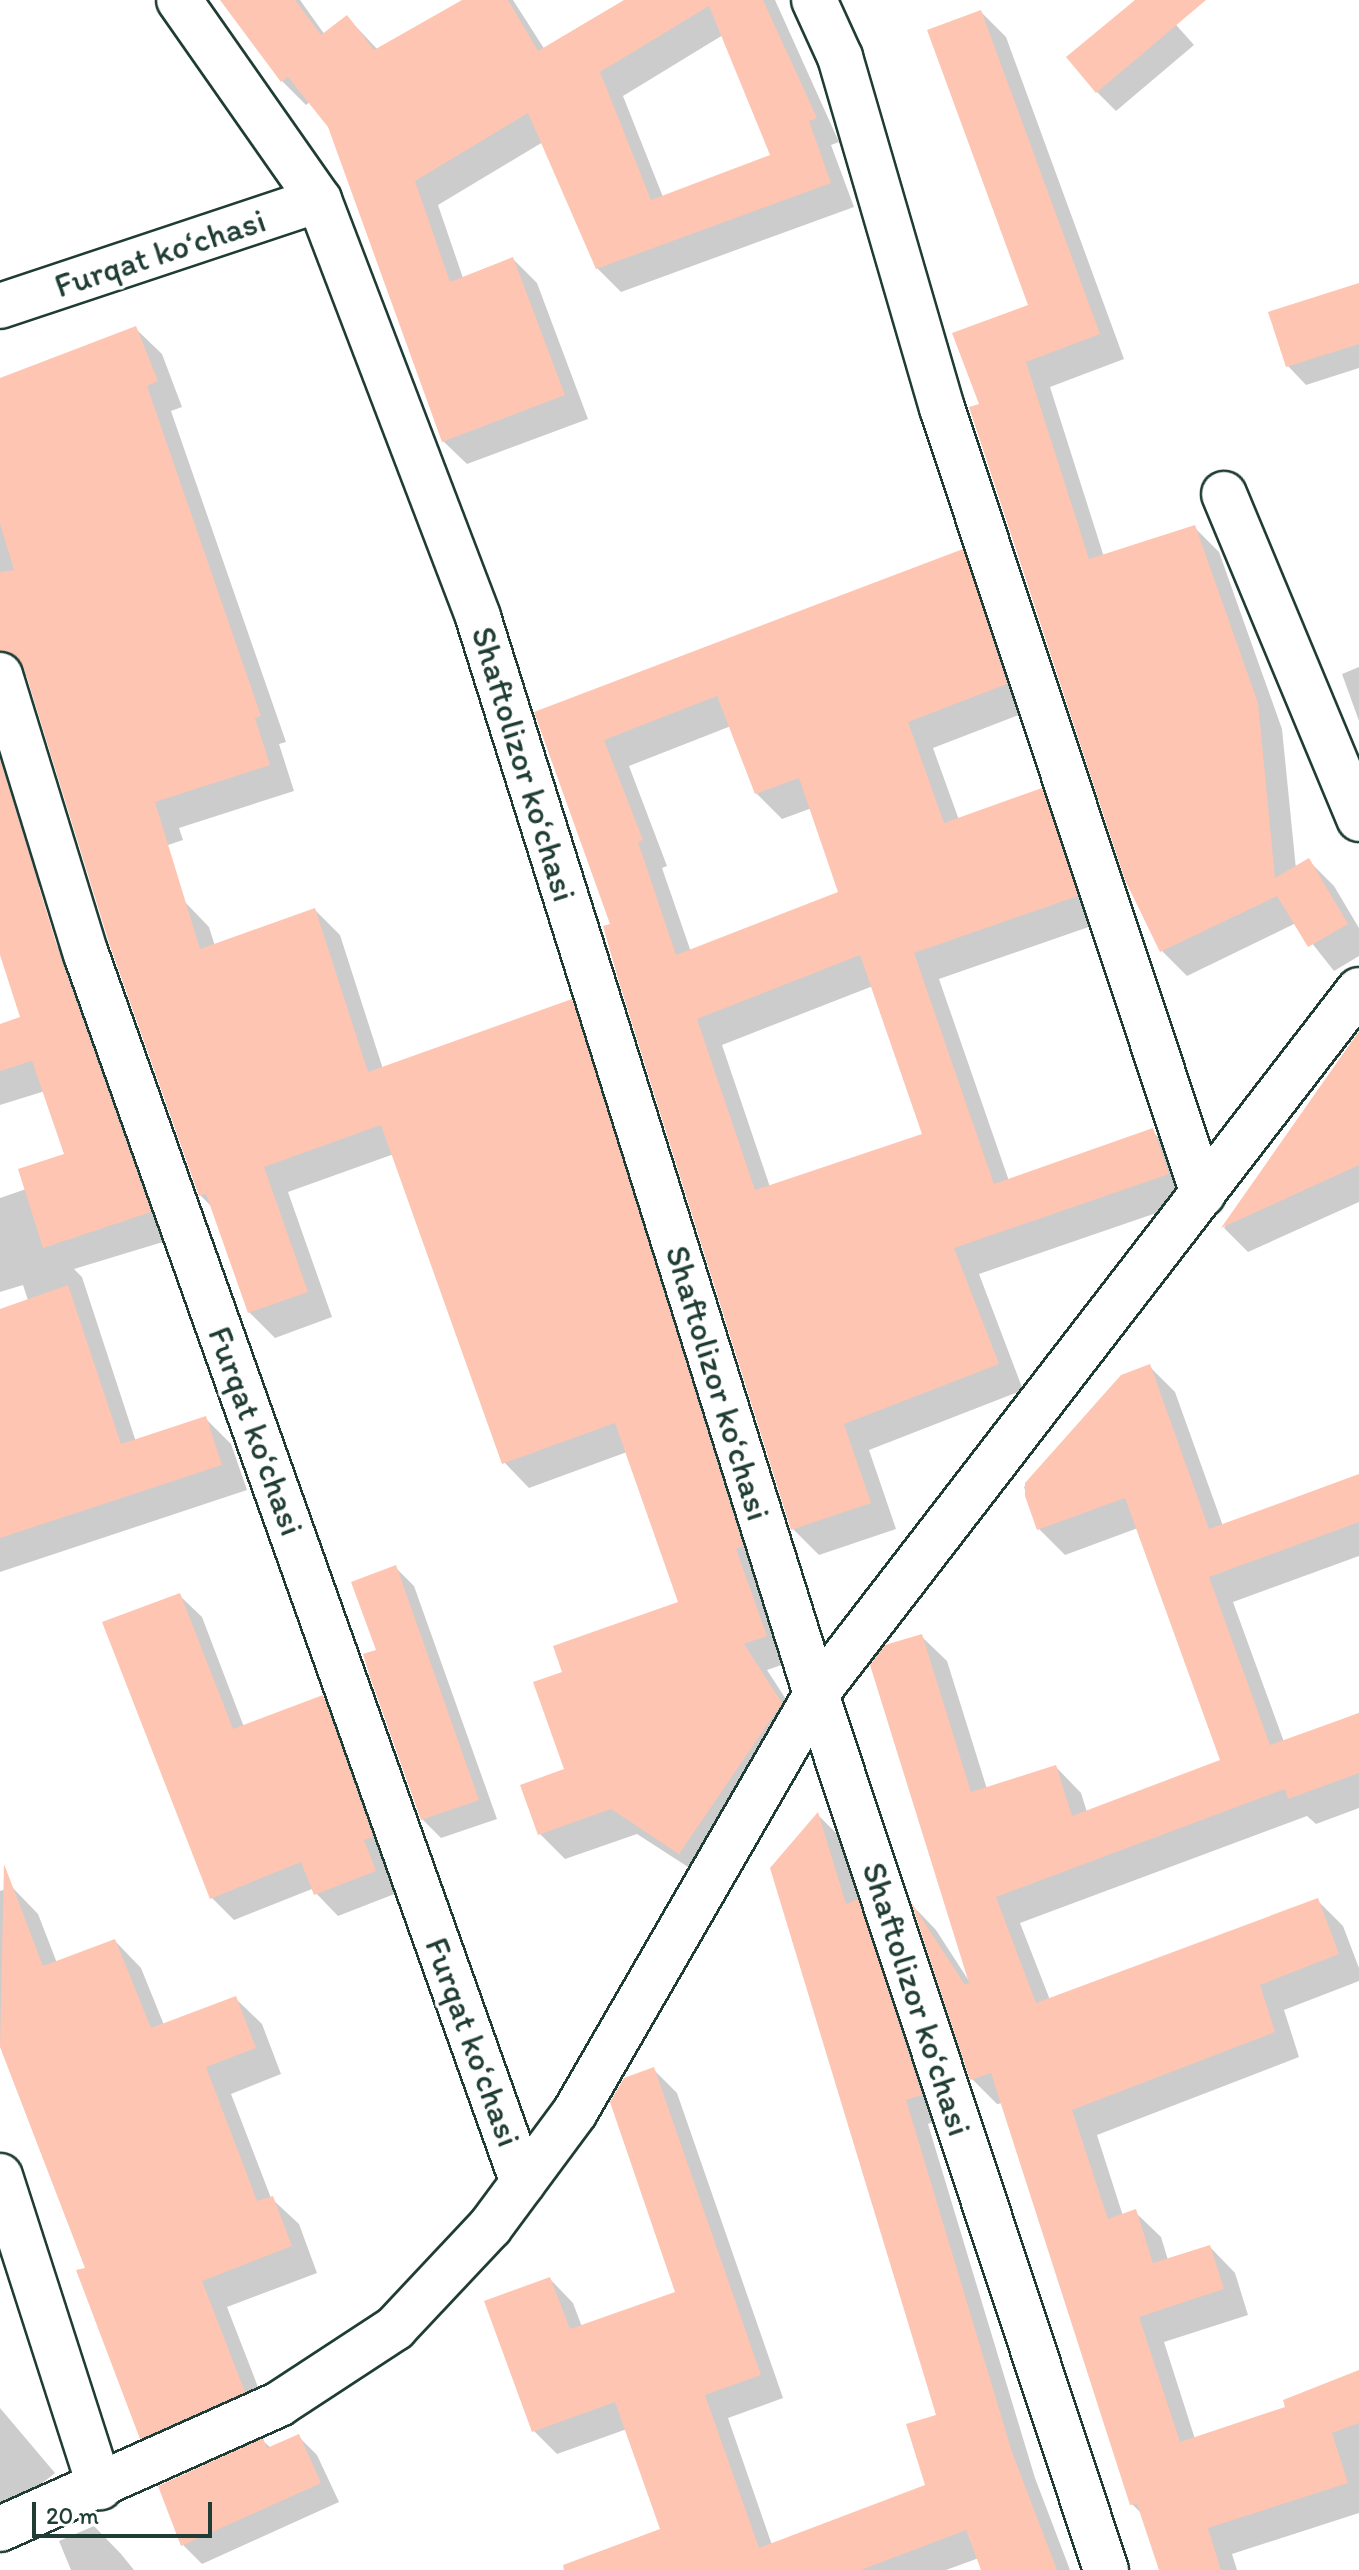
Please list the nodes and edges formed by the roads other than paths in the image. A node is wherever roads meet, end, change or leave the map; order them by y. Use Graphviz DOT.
graph roads {
  1 [pos="179,0"];
  2 [pos="814,0"];
  3 [pos="319,200"];
  4 [pos="0,306"];
  5 [pos="1224,494"];
  6 [pos="0,675"];
  7 [pos="1359,819"];
  8 [pos="1359,990"];
  9 [pos="1203,1194"];
  10 [pos="816,1694"];
  11 [pos="0,2176"];
  12 [pos="523,2183"];
  13 [pos="100,2487"];
  14 [pos="0,2529"];
  15 [pos="1106,2570"];
  1 -- 3 [label="street, Shaftolizor koʻchasi"];
  2 -- 9 [label="street"];
  3 -- 4 [label="street, Furqat koʻchasi"];
  3 -- 10 [label="street, Shaftolizor koʻchasi"];
  5 -- 7 [label="street"];
  6 -- 12 [label="street, Furqat koʻchasi"];
  8 -- 9 [label="street"];
  9 -- 10 [label="street"];
  10 -- 12 [label="street"];
  10 -- 15 [label="street, Shaftolizor koʻchasi"];
  11 -- 13 [label="street"];
  12 -- 13 [label="street"];
  13 -- 14 [label="street"];
}
